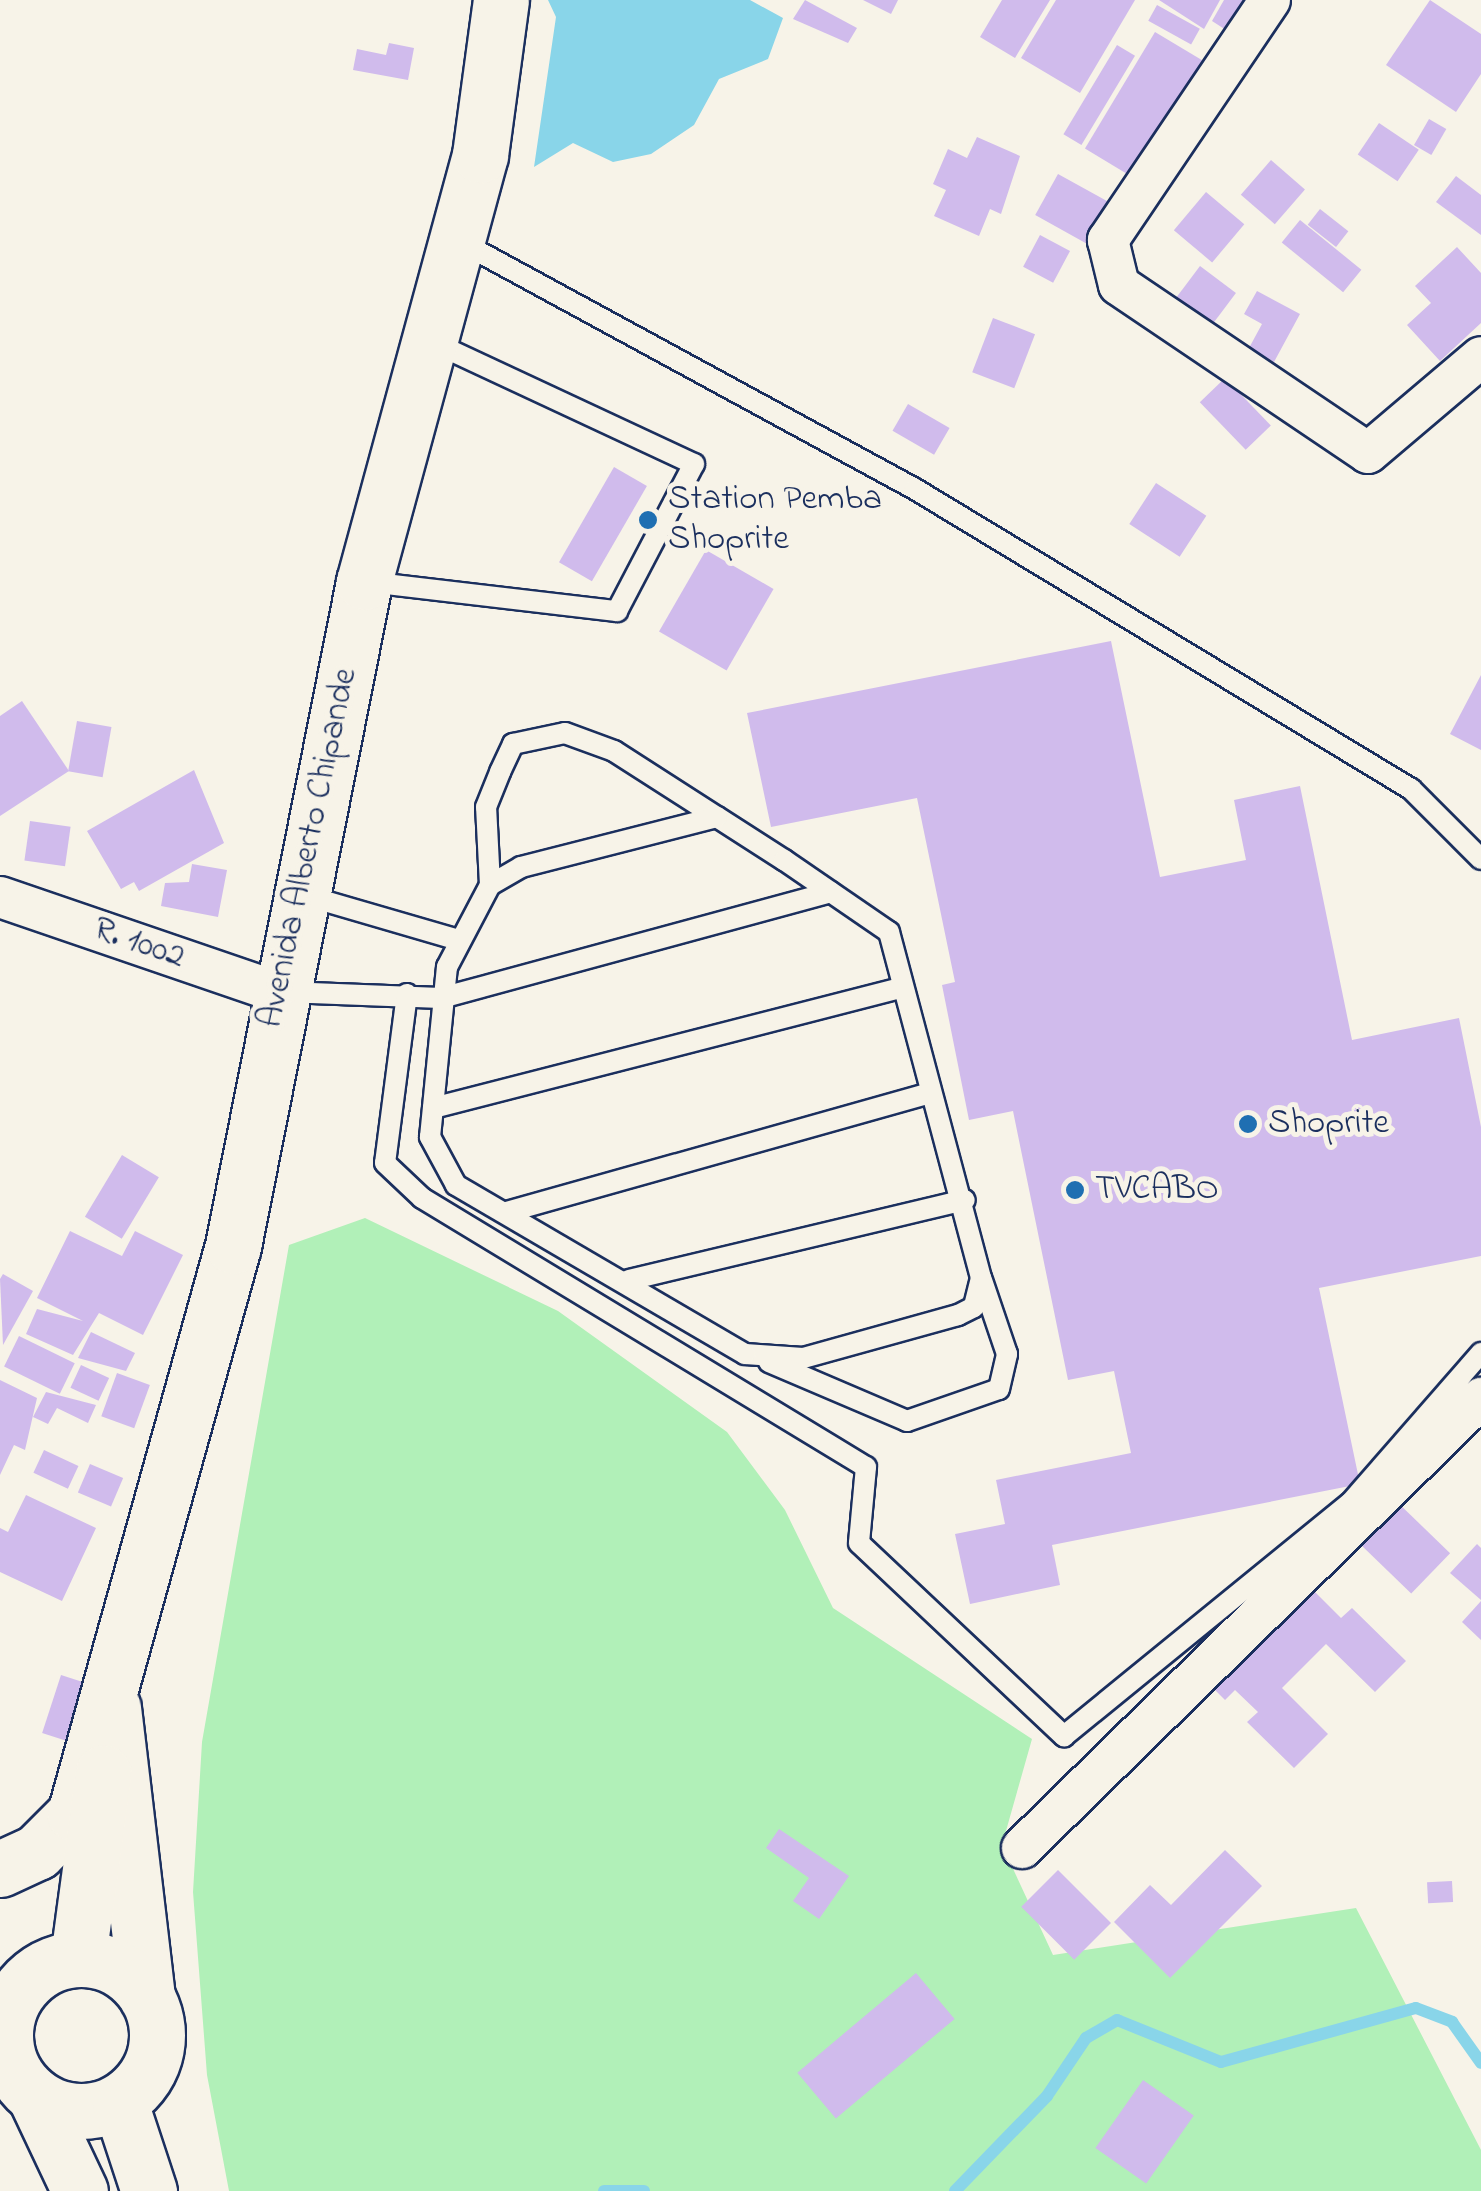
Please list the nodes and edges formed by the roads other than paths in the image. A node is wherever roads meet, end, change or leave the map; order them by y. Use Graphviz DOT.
graph roads {
  1 [pos="500,0"];
  2 [pos="1270,0"];
  3 [pos="453,238"];
  4 [pos="424,338"];
  5 [pos="1481,356"];
  6 [pos="364,582"];
  7 [pos="718,816"];
  8 [pos="1481,859"];
  9 [pos="490,885"];
  10 [pos="831,892"];
  11 [pos="297,893"];
  12 [pos="0,897"];
  13 [pos="455,938"];
  14 [pos="903,987"];
  15 [pos="278,992"];
  16 [pos="407,994"];
  17 [pos="441,998"];
  18 [pos="929,1093"];
  19 [pos="433,1108"];
  20 [pos="964,1200"];
  21 [pos="507,1212"];
  22 [pos="981,1278"];
  23 [pos="629,1280"];
  24 [pos="1481,1353"];
  25 [pos="767,1361"];
  26 [pos="1481,1398"];
  27 [pos="112,1695"];
  28 [pos="1022,1848"];
  29 [pos="0,1869"];
  30 [pos="78,1958"];
  31 [pos="147,1997"];
  32 [pos="8,1999"];
  33 [pos="35,2096"];
  34 [pos="120,2103"];
  35 [pos="80,2191"];
  36 [pos="149,2191"];
  1 -- 3 [label="main road, Avenida Alberto Chipande"];
  2 -- 5 [label="street"];
  3 -- 4 [label="main road, Avenida Alberto Chipande"];
  3 -- 8 [label="lane"];
  4 -- 6 [label="main road, Avenida Alberto Chipande"];
  4 -- 6 [label="lane"];
  6 -- 11 [label="main road, Avenida Alberto Chipande"];
  7 -- 9 [label="lane"];
  7 -- 9 [label="lane"];
  7 -- 10 [label="lane"];
  9 -- 13 [label="lane"];
  10 -- 14 [label="lane"];
  10 -- 17 [label="lane"];
  11 -- 13 [label="lane"];
  11 -- 15 [label="main road, Avenida Alberto Chipande"];
  12 -- 15 [label="street, R. 1002"];
  13 -- 17 [label="lane"];
  14 -- 18 [label="lane"];
  14 -- 19 [label="lane"];
  15 -- 16 [label="lane"];
  15 -- 27 [label="main road, Avenida Alberto Chipande"];
  16 -- 17 [label="lane"];
  16 -- 24 [label="lane"];
  17 -- 19 [label="lane"];
  18 -- 20 [label="lane"];
  18 -- 21 [label="lane"];
  19 -- 21 [label="lane"];
  20 -- 22 [label="lane"];
  20 -- 23 [label="lane"];
  21 -- 23 [label="lane"];
  22 -- 25 [label="lane"];
  22 -- 25 [label="lane"];
  23 -- 25 [label="lane"];
  26 -- 28 [label="street"];
  27 -- 29 [label="main road"];
  27 -- 30 [label="main road"];
  27 -- 31 [label="main road"];
  30 -- 31 [label="main road"];
  30 -- 32 [label="main road"];
  31 -- 34 [label="main road"];
  32 -- 33 [label="main road"];
  33 -- 34 [label="main road"];
  33 -- 35 [label="main road"];
  34 -- 36 [label="main road"];
}
